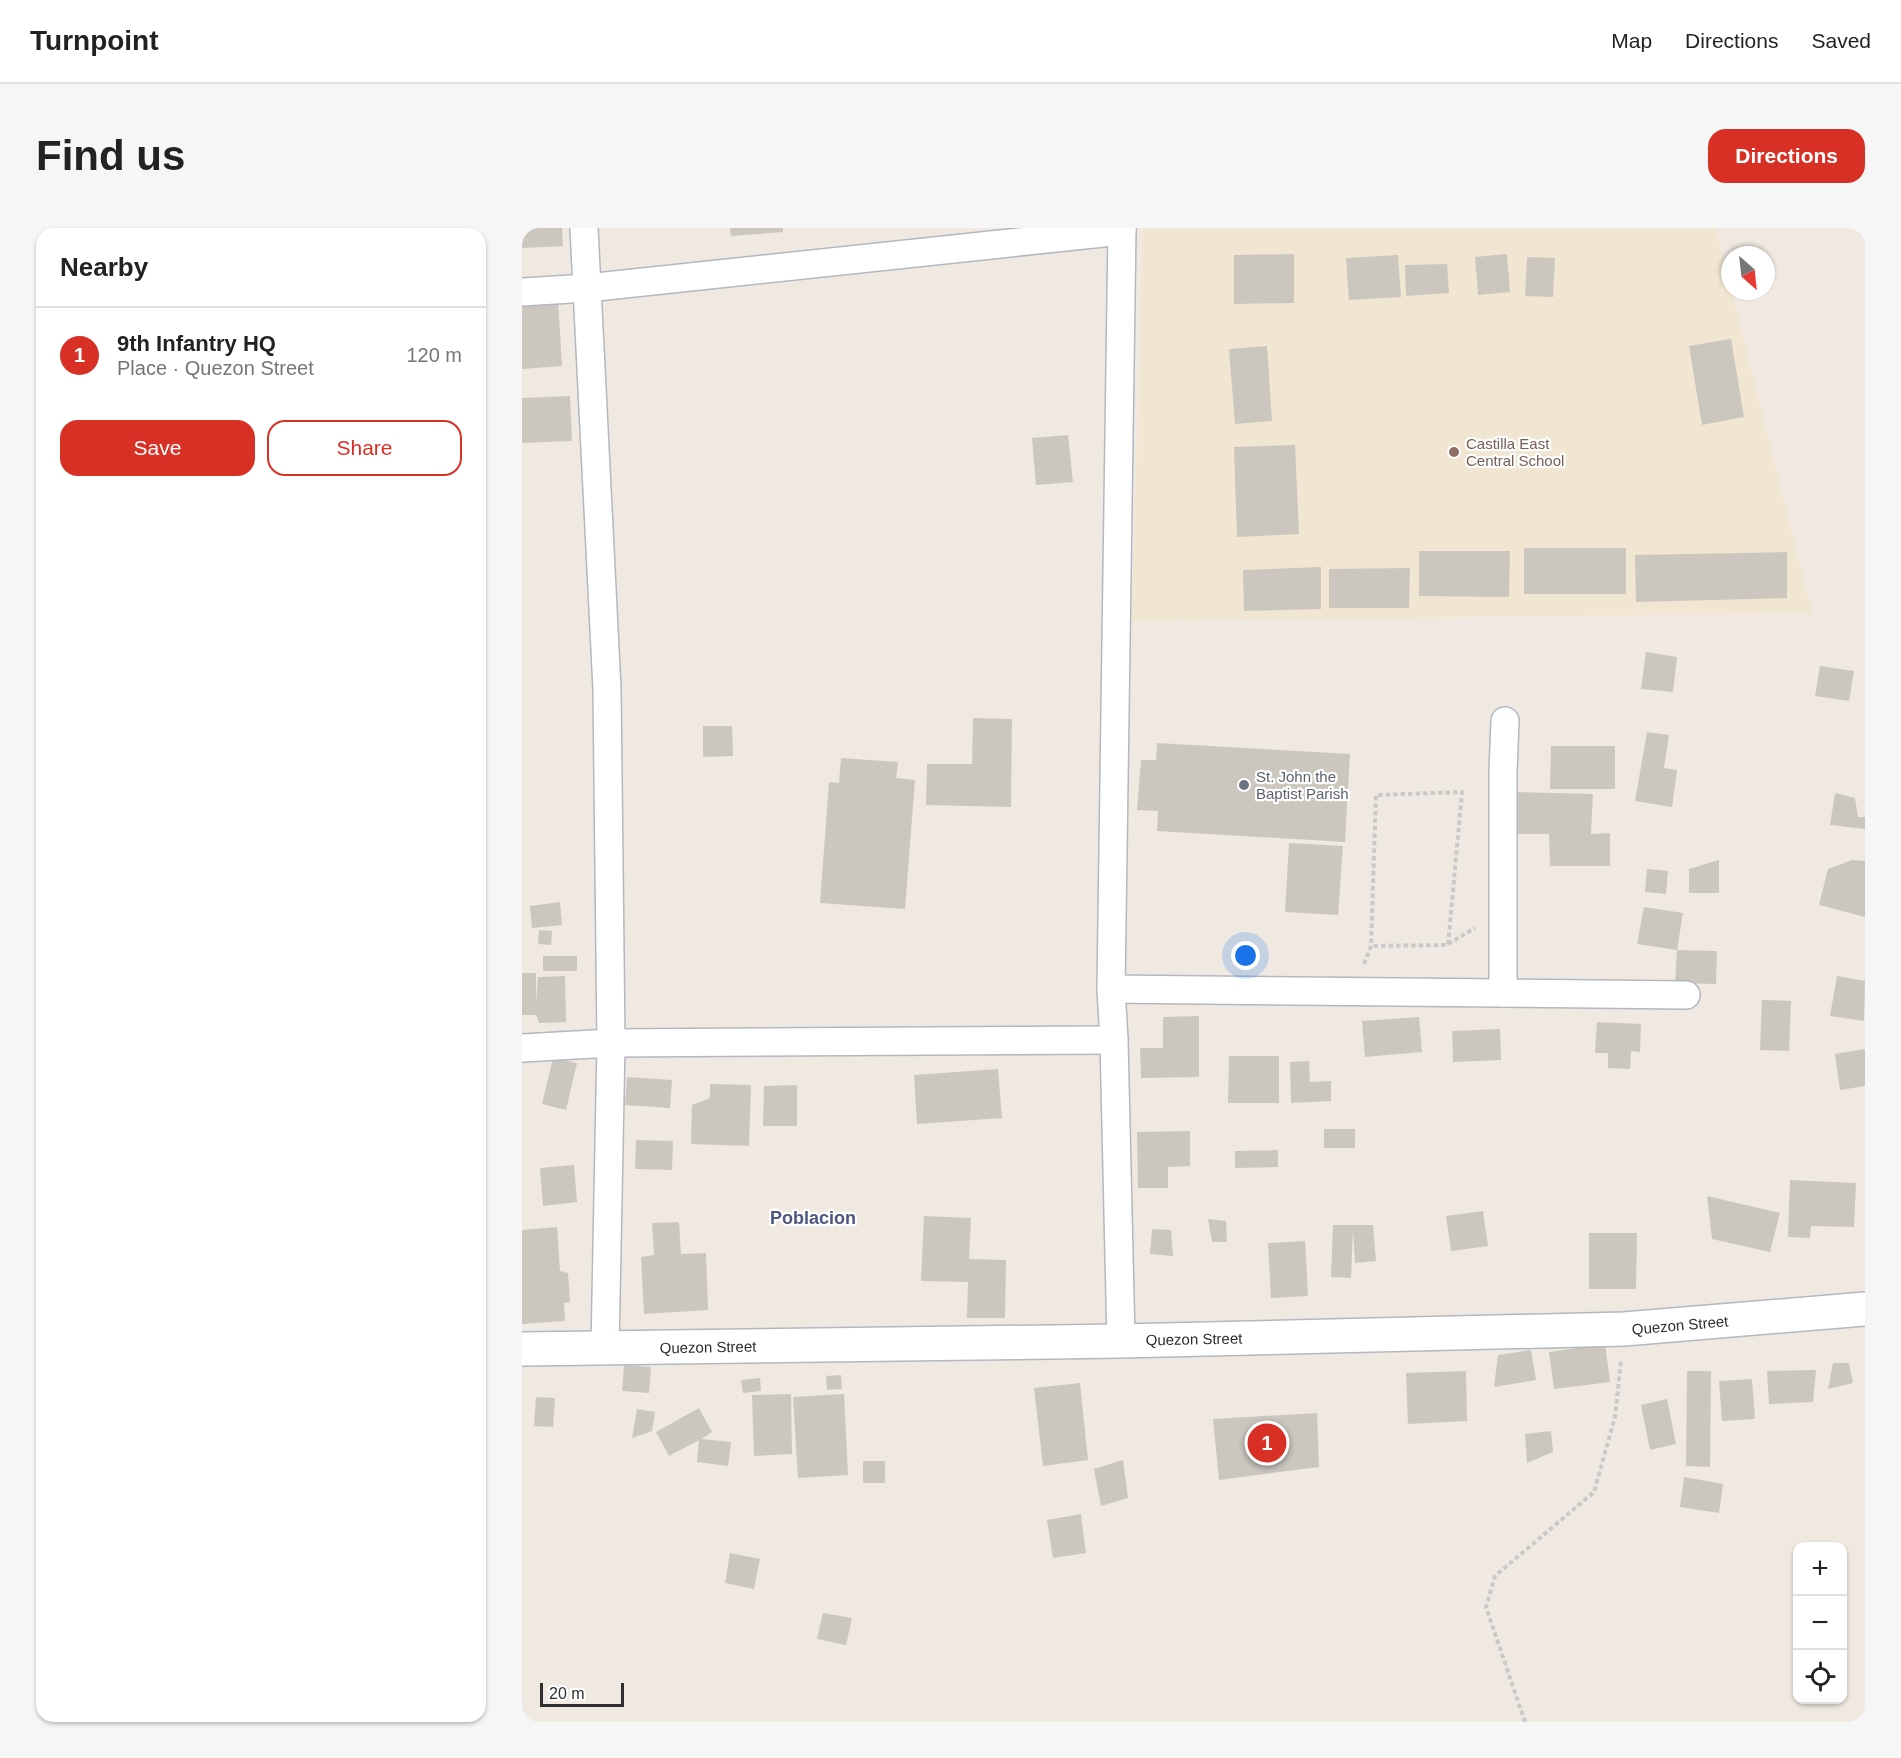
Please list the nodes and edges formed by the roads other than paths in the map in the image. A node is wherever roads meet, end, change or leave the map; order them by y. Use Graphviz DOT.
graph roads {
  1 [pos="584,228"];
  2 [pos="1122,230"];
  3 [pos="587,288"];
  4 [pos="522,292"];
  5 [pos="1505,721"];
  6 [pos="1111,989"];
  7 [pos="1503,993"];
  8 [pos="1686,995"];
  9 [pos="1114,1040"];
  10 [pos="611,1043"];
  11 [pos="522,1048"];
  12 [pos="1865,1309"];
  13 [pos="1121,1341"];
  14 [pos="522,1349"];
  15 [pos="605,1349"];
  1 -- 3 [label="street"];
  2 -- 3 [label="street"];
  2 -- 6 [label="street"];
  3 -- 4 [label="street"];
  3 -- 10 [label="street"];
  5 -- 7 [label="street"];
  6 -- 7 [label="street"];
  6 -- 9 [label="street"];
  7 -- 8 [label="street"];
  9 -- 10 [label="street"];
  9 -- 13 [label="street"];
  10 -- 11 [label="street"];
  10 -- 15 [label="street"];
  12 -- 13 [label="street, Quezon Street"];
  13 -- 15 [label="street, Quezon Street"];
  14 -- 15 [label="street, Quezon Street"];
}
